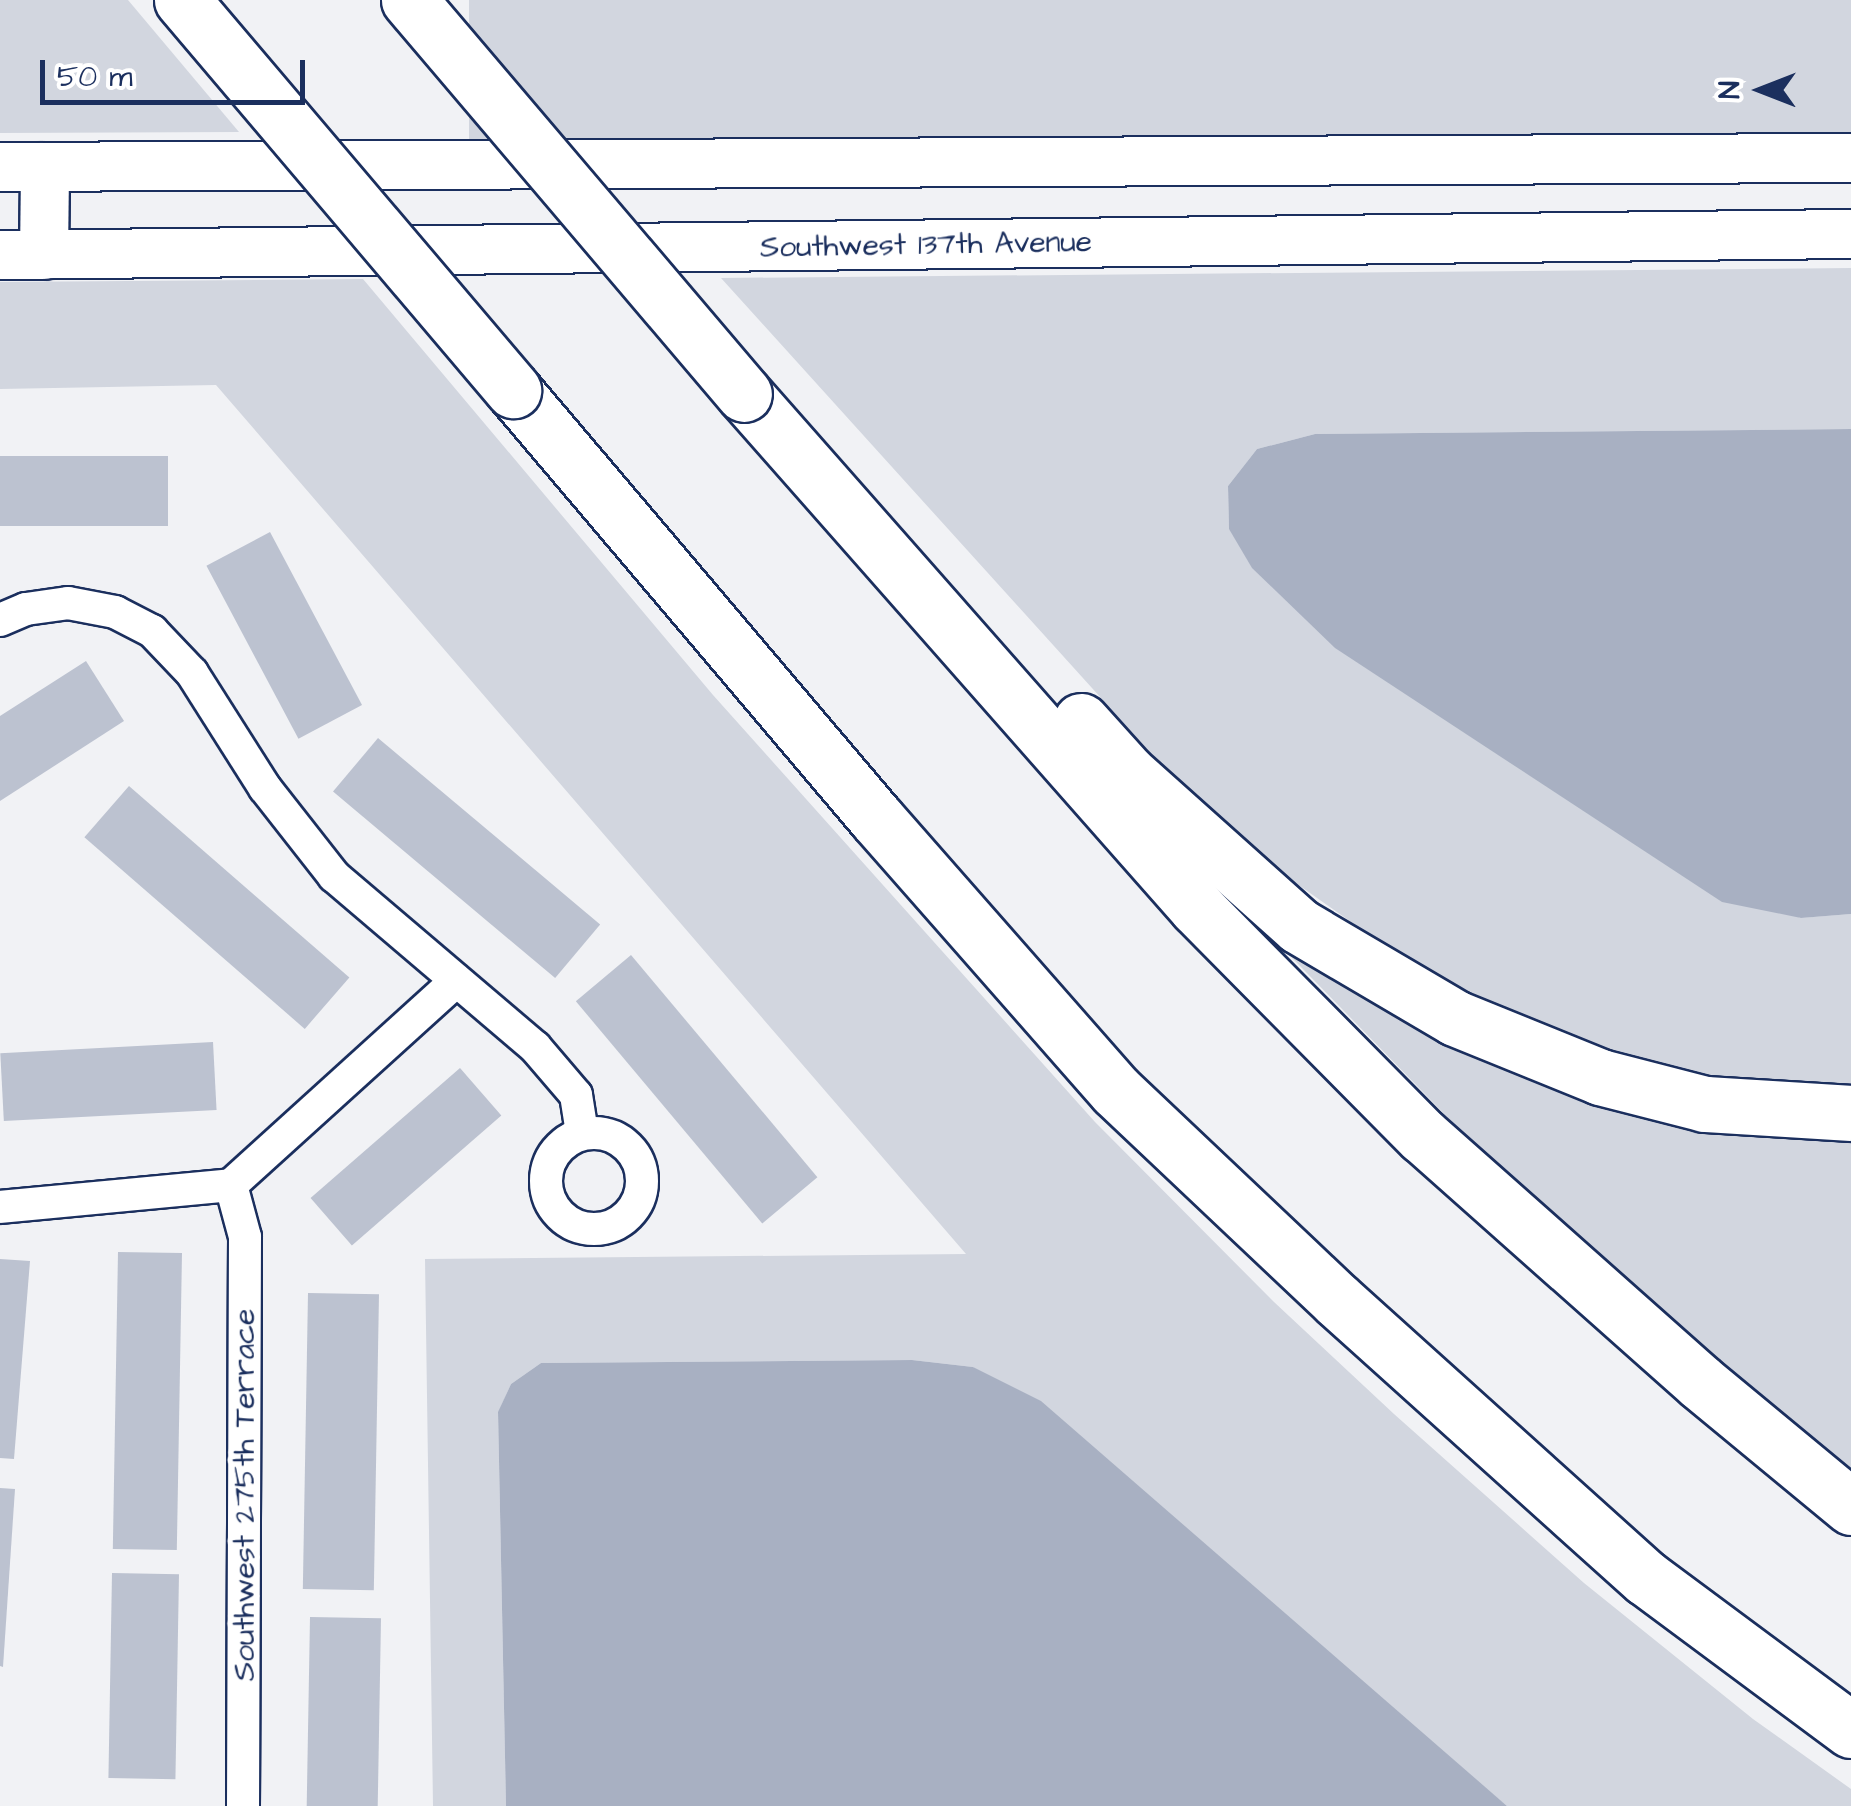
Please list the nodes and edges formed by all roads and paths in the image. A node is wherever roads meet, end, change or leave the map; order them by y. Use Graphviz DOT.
graph roads {
  1 [pos="182,0"];
  2 [pos="409,0"];
  3 [pos="1851,158"];
  4 [pos="22,167"];
  5 [pos="1851,234"];
  6 [pos="22,255"];
  7 [pos="744,394"];
  8 [pos="13,614"];
  9 [pos="456,981"];
  10 [pos="1851,1113"];
  11 [pos="582,1133"];
  12 [pos="231,1185"];
  13 [pos="0,1206"];
  14 [pos="1851,1507"];
  15 [pos="1851,1730"];
  16 [pos="243,1806"];
  1 -- 15 [label="highway, bridge"];
  2 -- 7 [label="highway, bridge"];
  3 -- 4 [label="main road"];
  4 -- 6 [label="main road"];
  5 -- 6 [label="main road, Southwest 137th Avenue"];
  7 -- 10 [label="highway"];
  7 -- 14 [label="highway"];
  8 -- 9 [label="street"];
  9 -- 11 [label="street"];
  9 -- 12 [label="street"];
  12 -- 13 [label="street"];
  12 -- 16 [label="street, Southwest 275th Terrace"];
}
